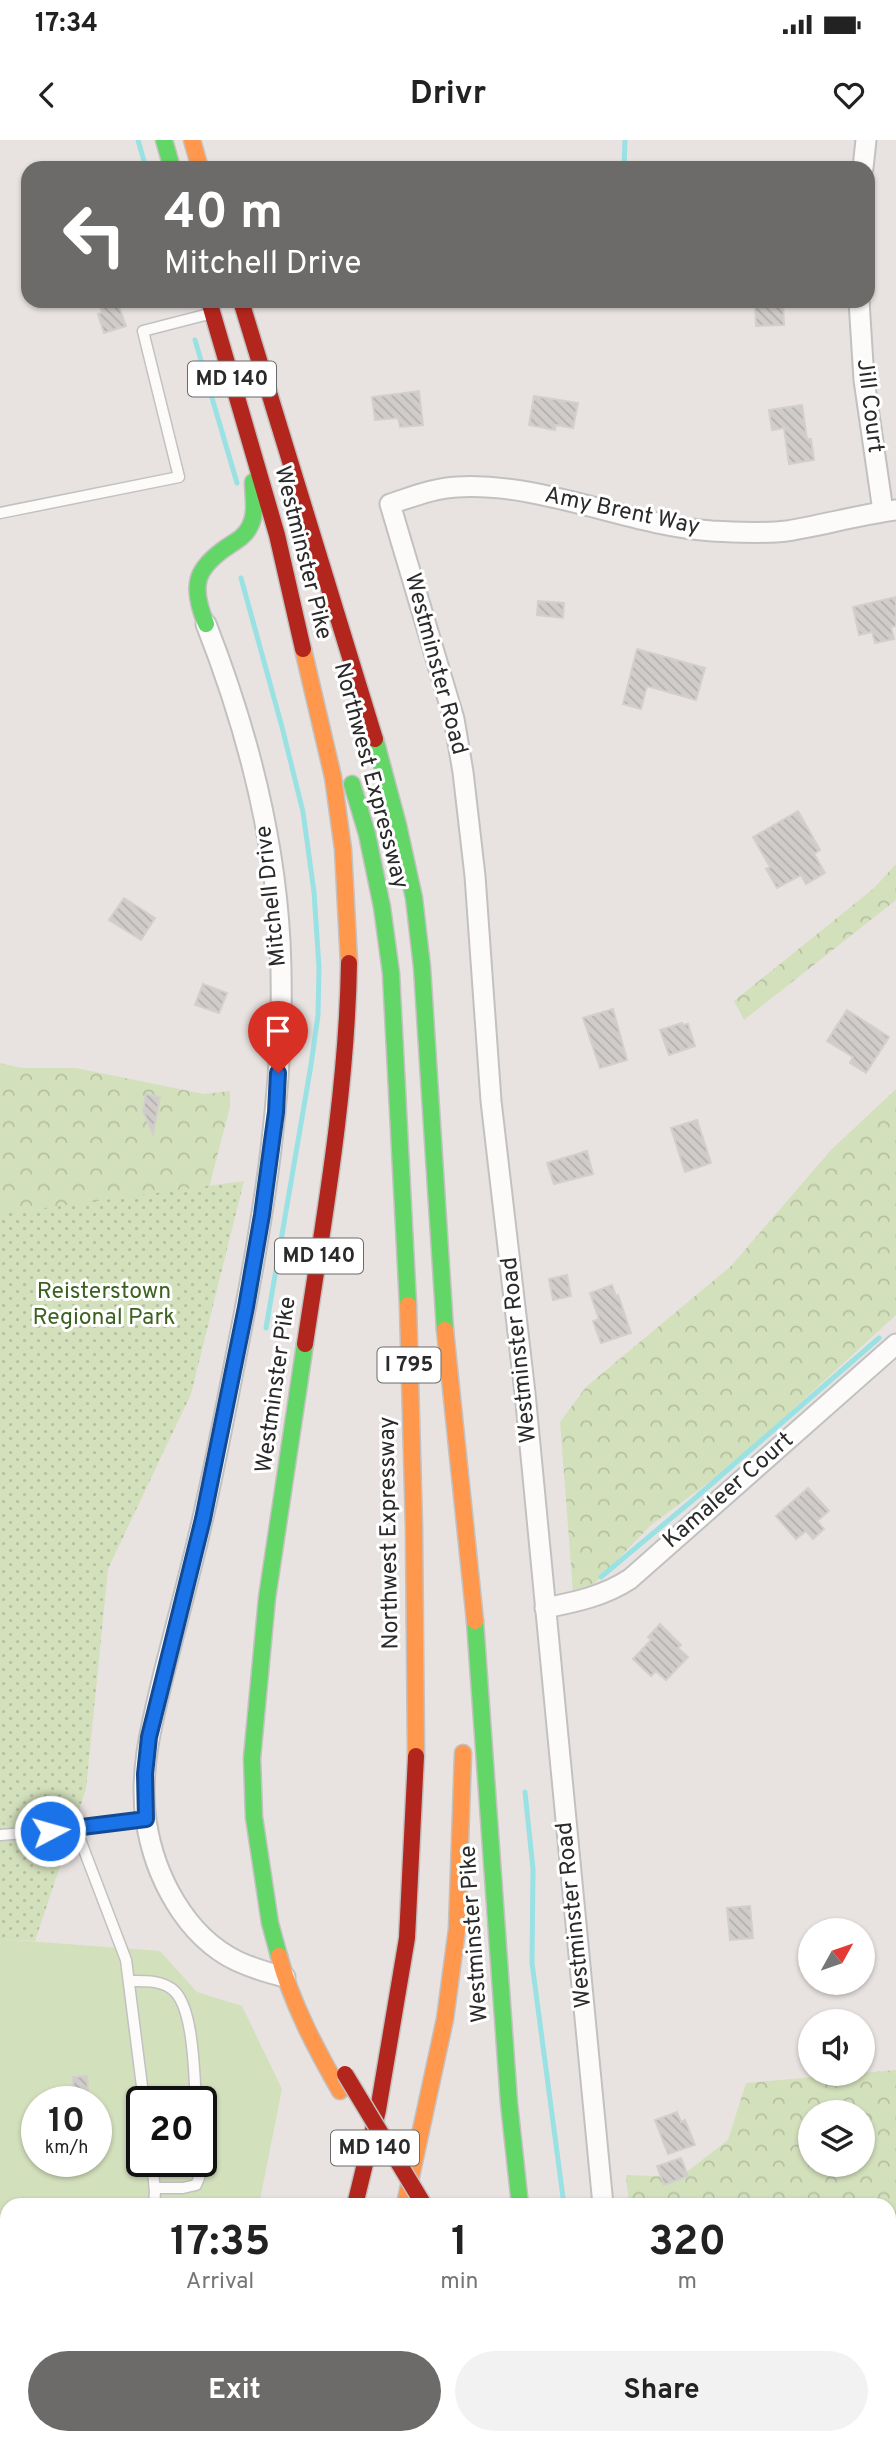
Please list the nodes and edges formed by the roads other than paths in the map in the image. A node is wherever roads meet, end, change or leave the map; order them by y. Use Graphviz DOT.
graph roads {
  1 [pos="164,140"];
  2 [pos="192,140"];
  3 [pos="866,140"];
  4 [pos="170,161"];
  5 [pos="198,161"];
  6 [pos="864,161"];
  7 [pos="207,308"];
  8 [pos="210,308"];
  9 [pos="243,308"];
  10 [pos="859,308"];
  11 [pos="251,446"];
  12 [pos="390,504"];
  13 [pos="890,511"];
  14 [pos="0,513"];
  15 [pos="277,535"];
  16 [pos="206,624"];
  17 [pos="441,1291"];
  18 [pos="896,1344"];
  19 [pos="456,1587"];
  20 [pos="545,1608"];
  21 [pos="463,1736"];
  22 [pos="146,1819"];
  23 [pos="76,1829"];
  24 [pos="0,1835"];
  25 [pos="285,1977"];
  26 [pos="129,1981"];
  27 [pos="142,2086"];
  28 [pos="194,2086"];
  29 [pos="154,2177"];
  30 [pos="200,2177"];
  31 [pos="155,2188"];
  32 [pos="154,2198"];
  33 [pos="357,2198"];
  34 [pos="403,2198"];
  35 [pos="408,2198"];
  36 [pos="420,2198"];
  37 [pos="519,2198"];
  38 [pos="602,2198"];
  1 -- 4 [label="highway"];
  2 -- 5 [label="highway"];
  3 -- 6 [label="street"];
  7 -- 14 [label="lane"];
  8 -- 11 [label="highway, Westminster Pike / MD 140"];
  9 -- 17 [label="highway, Westminster Pike / MD 140"];
  10 -- 13 [label="street, Jill Court"];
  11 -- 15 [label="highway, Westminster Pike / MD 140"];
  11 -- 16 [label="highway"];
  12 -- 13 [label="street, Amy Brent Way"];
  12 -- 20 [label="street, Westminster Road"];
  15 -- 25 [label="highway, Westminster Pike / MD 140"];
  15 -- 33 [label="highway, Northwest Expressway / I 795"];
  16 -- 22 [label="street, Mitchell Drive"];
  17 -- 19 [label="highway, I 795"];
  17 -- 37 [label="highway, Westminster Pike / MD 140"];
  18 -- 20 [label="street, Kamaleer Court"];
  20 -- 38 [label="street, Westminster Road"];
  21 -- 35 [label="highway"];
  22 -- 23 [label="lane"];
  22 -- 25 [label="street, Mitchell Drive"];
  23 -- 24 [label="lane"];
  23 -- 26 [label="lane"];
  25 -- 34 [label="highway, Westminster Pike / MD 140"];
  25 -- 36 [label="highway, bridge"];
  26 -- 27 [label="lane"];
  26 -- 28 [label="lane"];
  29 -- 31 [label="lane"];
  30 -- 31 [label="lane"];
  31 -- 32 [label="lane"];
}
